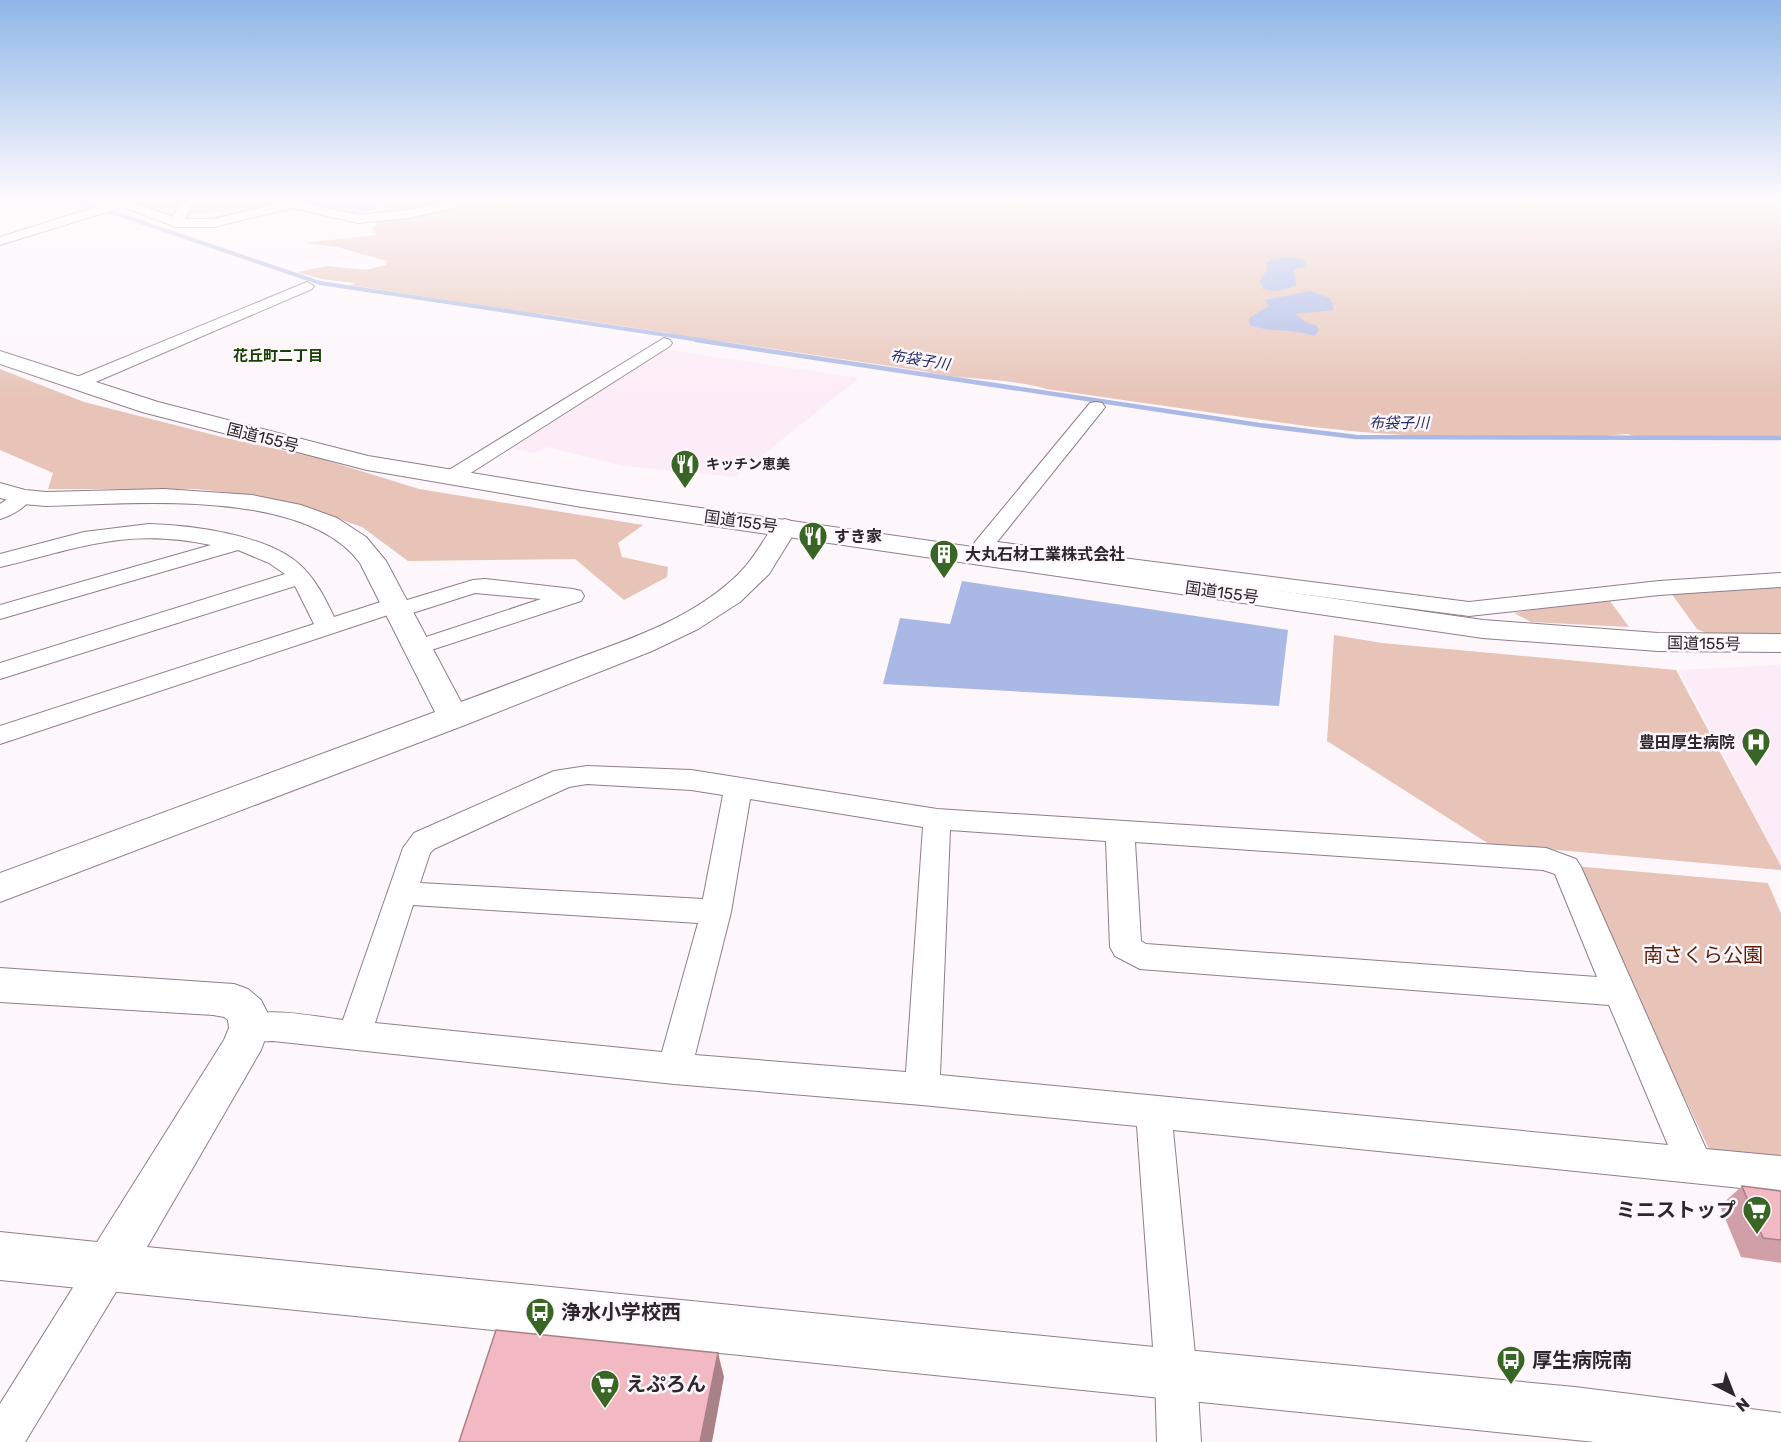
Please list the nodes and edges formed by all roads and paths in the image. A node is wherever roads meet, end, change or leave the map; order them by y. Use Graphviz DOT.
graph roads {
  1 [pos="307,286"];
  2 [pos="664,343"];
  3 [pos="0,357"];
  4 [pos="78,383"];
  5 [pos="1096,407"];
  6 [pos="451,477"];
  7 [pos="12,493"];
  8 [pos="0,513"];
  9 [pos="785,527"];
  10 [pos="239,543"];
  11 [pos="979,551"];
  12 [pos="0,561"];
  13 [pos="299,577"];
  14 [pos="1781,580"];
  15 [pos="396,608"];
  16 [pos="0,612"];
  17 [pos="327,627"];
  18 [pos="1781,643"];
  19 [pos="416,648"];
  20 [pos="0,670"];
  21 [pos="454,718"];
  22 [pos="0,735"];
  23 [pos="738,789"];
  24 [pos="937,819"];
  25 [pos="1120,831"];
  26 [pos="0,888"];
  27 [pos="401,893"];
  28 [pos="716,912"];
  29 [pos="0,985"];
  30 [pos="1619,992"];
  31 [pos="249,1028"];
  32 [pos="354,1037"];
  33 [pos="674,1069"];
  34 [pos="922,1089"];
  35 [pos="1153,1110"];
  36 [pos="1695,1166"];
  37 [pos="1781,1174"];
  38 [pos="0,1256"];
  39 [pos="108,1268"];
  40 [pos="1176,1375"];
  41 [pos="1576,1427"];
  42 [pos="1781,1440"];
  43 [pos="1,1442"];
  44 [pos="1179,1442"];
  1 -- 4 [label="street"];
  2 -- 6 [label="street"];
  3 -- 4 [label="highway, 国道155号"];
  4 -- 6 [label="highway, 国道155号"];
  5 -- 11 [label="street"];
  6 -- 9 [label="highway, 国道155号"];
  7 -- 8 [label="street"];
  7 -- 15 [label="street"];
  9 -- 11 [label="highway, 国道155号"];
  9 -- 21 [label="street"];
  10 -- 12 [label="street"];
  10 -- 13 [label="street"];
  10 -- 16 [label="street"];
  11 -- 14 [label="street"];
  11 -- 18 [label="highway, 国道155号"];
  13 -- 17 [label="street"];
  13 -- 20 [label="street"];
  15 -- 17 [label="street"];
  15 -- 19 [label="street"];
  15 -- 19 [label="street"];
  17 -- 22 [label="street"];
  19 -- 21 [label="street"];
  21 -- 26 [label="street"];
  23 -- 24 [label="street"];
  23 -- 27 [label="street"];
  23 -- 28 [label="street"];
  24 -- 25 [label="street"];
  24 -- 34 [label="street"];
  25 -- 30 [label="street"];
  25 -- 30 [label="street"];
  27 -- 28 [label="street"];
  27 -- 32 [label="street"];
  28 -- 33 [label="street"];
  29 -- 31 [label="street"];
  30 -- 36 [label="street"];
  31 -- 32 [label="street"];
  31 -- 39 [label="street"];
  32 -- 33 [label="street"];
  33 -- 34 [label="street"];
  34 -- 35 [label="street"];
  35 -- 36 [label="street"];
  35 -- 40 [label="street"];
  36 -- 37 [label="street"];
  38 -- 39 [label="street"];
  39 -- 40 [label="street"];
  39 -- 43 [label="street"];
  40 -- 41 [label="street"];
  40 -- 44 [label="street"];
  41 -- 42 [label="street"];
}
